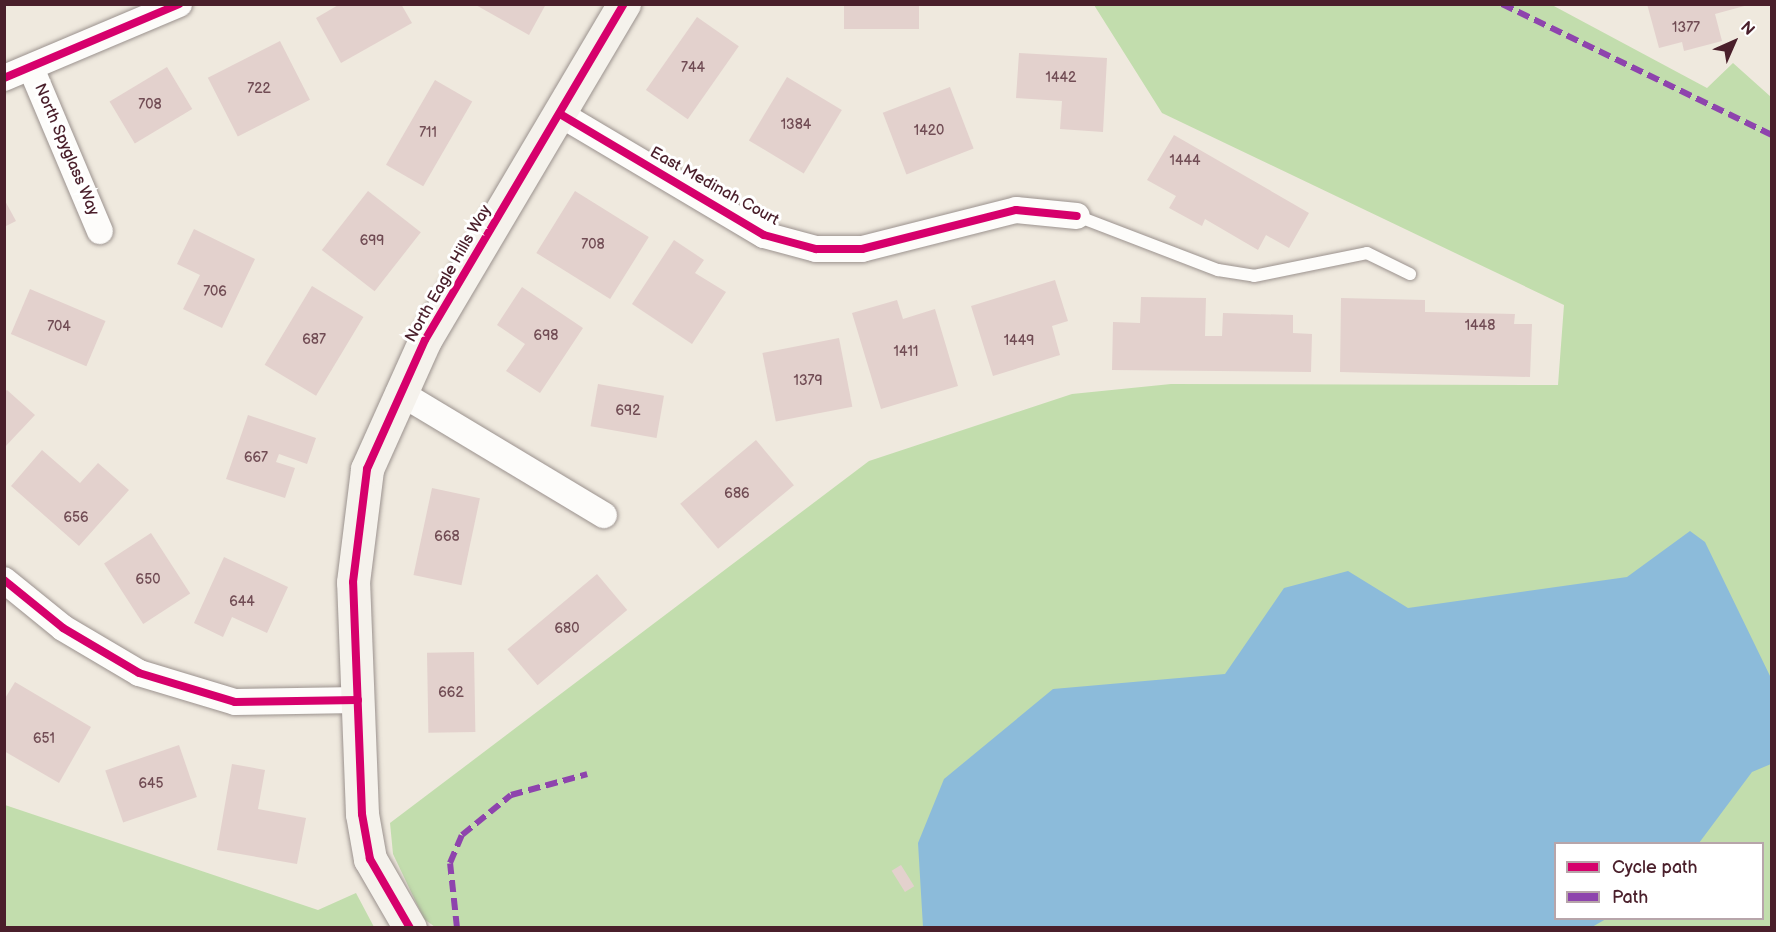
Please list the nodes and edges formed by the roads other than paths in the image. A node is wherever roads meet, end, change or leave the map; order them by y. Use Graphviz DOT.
graph roads {
  1 [pos="179,4"];
  2 [pos="624,4"];
  3 [pos="31,68"];
  4 [pos="4,78"];
  5 [pos="560,114"];
  6 [pos="1077,216"];
  7 [pos="100,231"];
  8 [pos="1410,274"];
  9 [pos="399,392"];
  10 [pos="604,515"];
  11 [pos="4,580"];
  12 [pos="358,700"];
  13 [pos="410,927"];
  1 -- 3 [label="street, North Spyglass Way"];
  2 -- 5 [label="street, North Eagle Hills Way"];
  3 -- 4 [label="street, North Spyglass Way"];
  3 -- 7 [label="street, North Spyglass Way"];
  5 -- 6 [label="street, East Medinah Court"];
  5 -- 9 [label="street, North Eagle Hills Way"];
  6 -- 8 [label="lane"];
  9 -- 10 [label="street"];
  9 -- 12 [label="street, North Eagle Hills Way"];
  11 -- 12 [label="street"];
  12 -- 13 [label="street, North Eagle Hills Way"];
}
